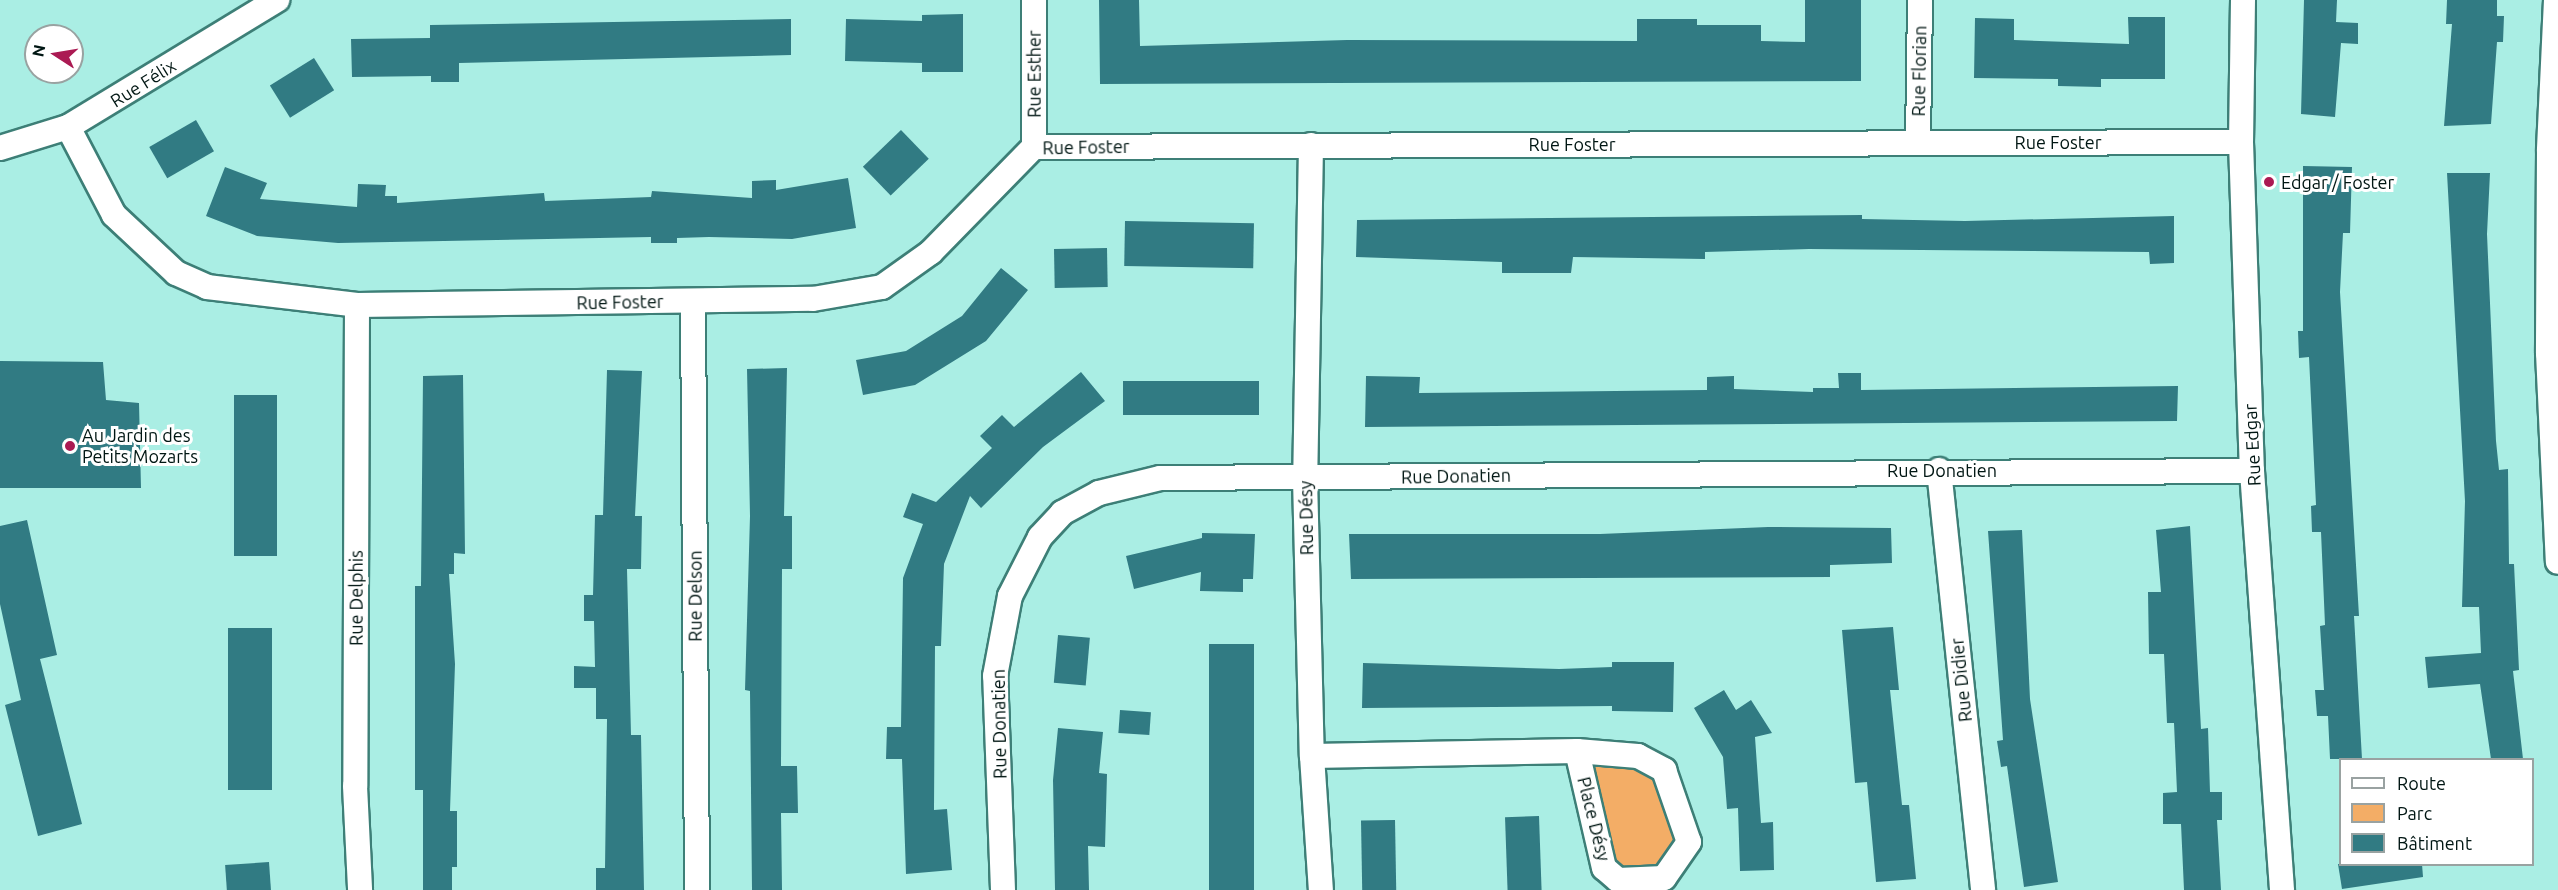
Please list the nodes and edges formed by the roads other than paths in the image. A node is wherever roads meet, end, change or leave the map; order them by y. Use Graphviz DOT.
graph roads {
  1 [pos="277,0"];
  2 [pos="1034,0"];
  3 [pos="1920,0"];
  4 [pos="2243,0"];
  5 [pos="2556,0"];
  6 [pos="68,127"];
  7 [pos="2241,142"];
  8 [pos="1918,143"];
  9 [pos="1311,145"];
  10 [pos="1034,147"];
  11 [pos="0,148"];
  12 [pos="2553,151"];
  13 [pos="693,301"];
  14 [pos="357,305"];
  15 [pos="1939,470"];
  16 [pos="2252,471"];
  17 [pos="1305,478"];
  18 [pos="2558,562"];
  19 [pos="1577,750"];
  20 [pos="1312,756"];
  21 [pos="360,890"];
  22 [pos="697,890"];
  23 [pos="1003,890"];
  24 [pos="1321,890"];
  25 [pos="1983,890"];
  26 [pos="2282,890"];
  1 -- 6 [label="street, Rue Félix"];
  2 -- 10 [label="street, Rue Esther"];
  3 -- 8 [label="street, Rue Florian"];
  4 -- 7 [label="street, Rue Edgar"];
  5 -- 12 [label="street"];
  6 -- 11 [label="street, Rue Félix"];
  6 -- 14 [label="street, Rue Foster"];
  7 -- 8 [label="street, Rue Foster"];
  7 -- 16 [label="street, Rue Edgar"];
  8 -- 9 [label="street, Rue Foster"];
  9 -- 10 [label="street, Rue Foster"];
  9 -- 17 [label="street, Rue Désy"];
  10 -- 13 [label="street, Rue Foster"];
  12 -- 18 [label="street"];
  13 -- 14 [label="street, Rue Foster"];
  13 -- 22 [label="street, Rue Delson"];
  14 -- 21 [label="street, Rue Delphis"];
  15 -- 16 [label="street, Rue Donatien"];
  15 -- 17 [label="street, Rue Donatien"];
  15 -- 25 [label="street, Rue Didier"];
  16 -- 26 [label="street, Rue Edgar"];
  17 -- 20 [label="street, Rue Désy"];
  17 -- 23 [label="street, Rue Donatien"];
  19 -- 19 [label="street, Place Désy"];
  19 -- 20 [label="street, Place Désy"];
  20 -- 24 [label="street, Rue Désy"];
}
